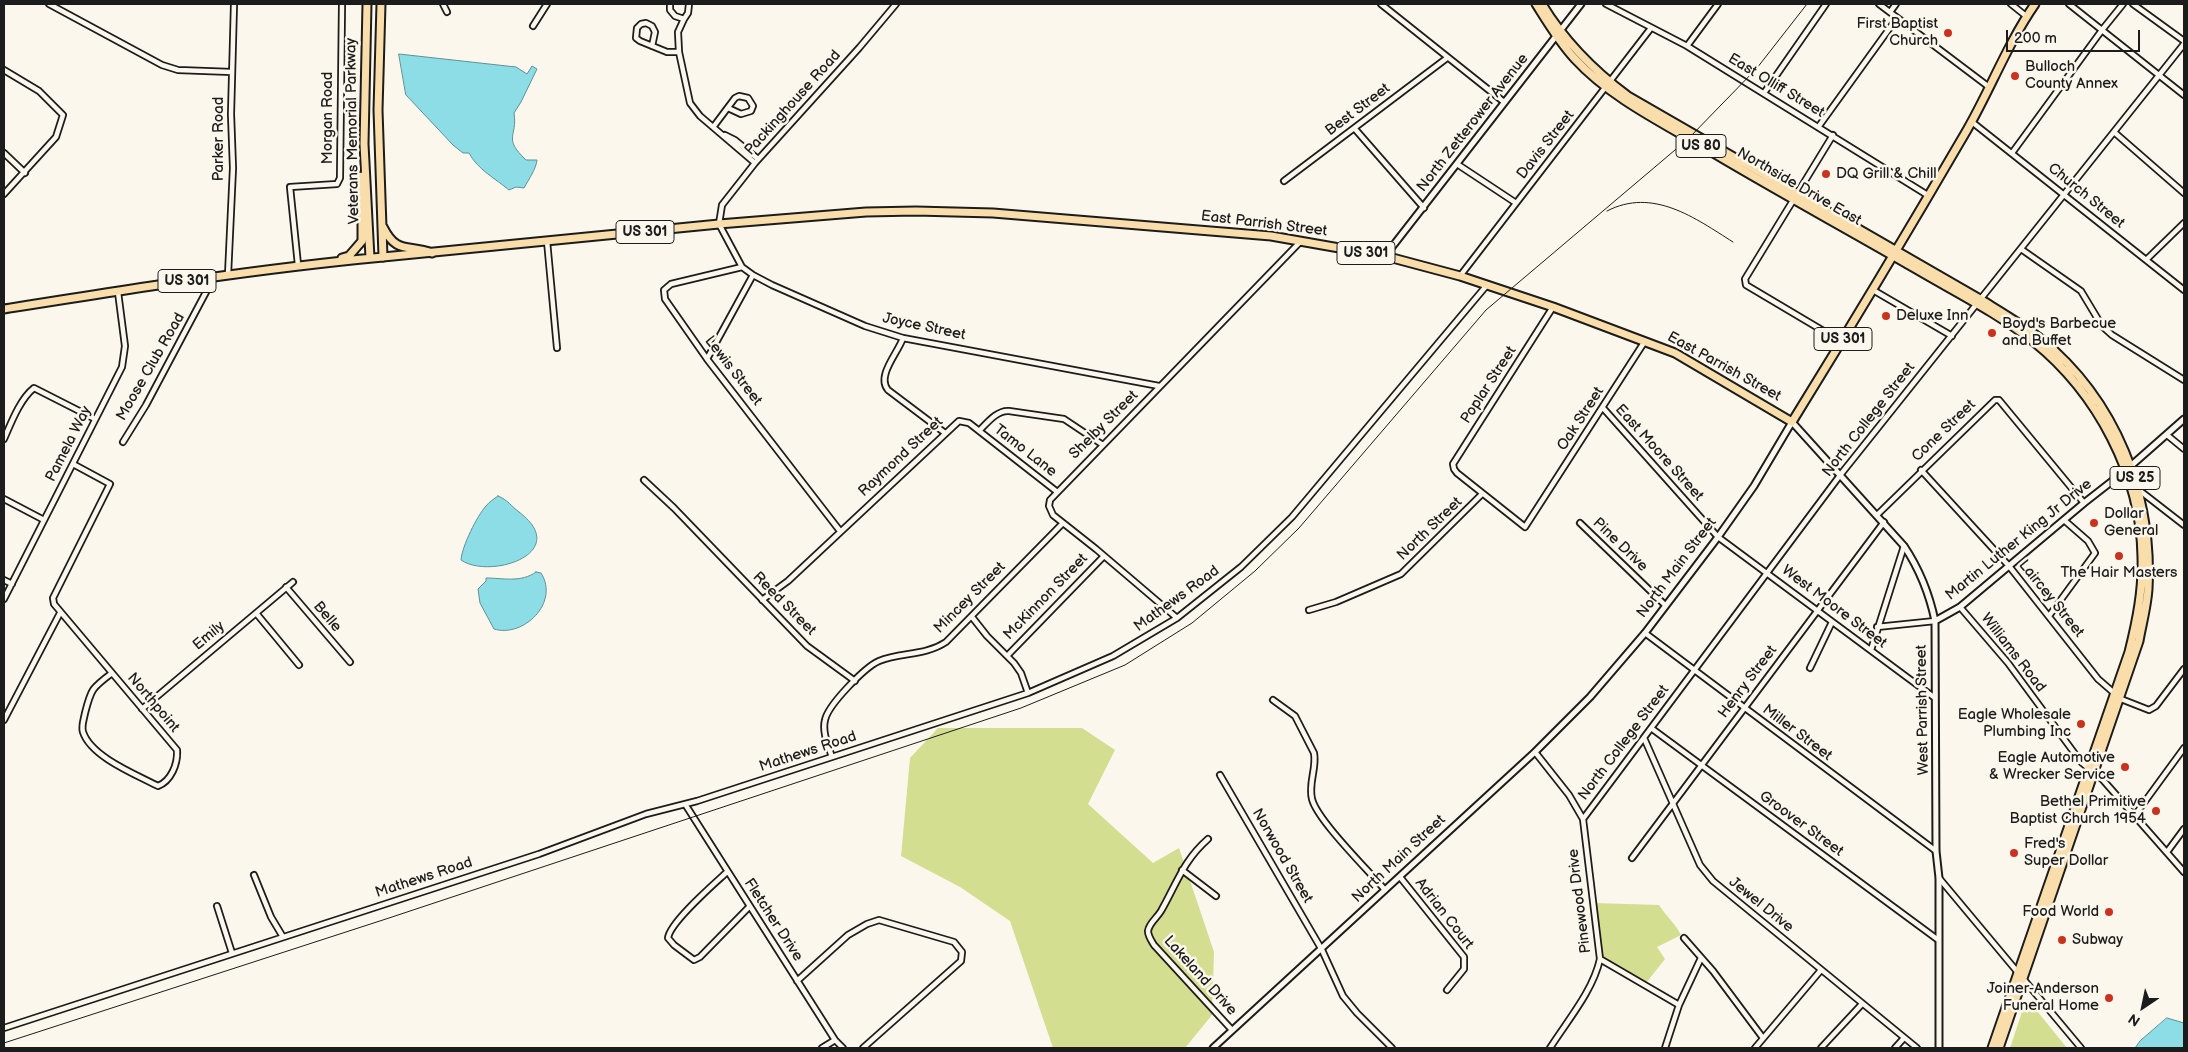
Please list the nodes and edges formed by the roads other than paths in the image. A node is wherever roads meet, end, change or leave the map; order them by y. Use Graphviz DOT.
graph roads {
  1 [pos="49,4"];
  2 [pos="234,4"];
  3 [pos="342,4"];
  4 [pos="367,4"];
  5 [pos="381,4"];
  6 [pos="442,4"];
  7 [pos="547,4"];
  8 [pos="670,4"];
  9 [pos="689,4"];
  10 [pos="896,4"];
  11 [pos="1381,4"];
  12 [pos="1536,4"];
  13 [pos="1542,4"];
  14 [pos="1581,4"];
  15 [pos="1606,4"];
  16 [pos="1718,4"];
  17 [pos="1826,4"];
  18 [pos="1879,4"];
  19 [pos="1896,4"];
  20 [pos="2011,4"];
  21 [pos="2035,4"];
  22 [pos="2069,4"];
  23 [pos="2123,4"];
  24 [pos="2133,4"];
  25 [pos="448,12"];
  26 [pos="1890,12"];
  27 [pos="2026,16"];
  28 [pos="1897,18"];
  29 [pos="684,19"];
  30 [pos="534,26"];
  31 [pos="1651,28"];
  32 [pos="2102,30"];
  33 [pos="1558,33"];
  34 [pos="2184,43"];
  35 [pos="652,46"];
  36 [pos="1687,46"];
  37 [pos="679,52"];
  38 [pos="1447,58"];
  39 [pos="4,70"];
  40 [pos="232,72"];
  41 [pos="2159,76"];
  42 [pos="1609,85"];
  43 [pos="1990,87"];
  44 [pos="1764,93"];
  45 [pos="2184,95"];
  46 [pos="1504,102"];
  47 [pos="728,108"];
  48 [pos="1972,122"];
  49 [pos="714,126"];
  50 [pos="1819,126"];
  51 [pos="1355,129"];
  52 [pos="2114,132"];
  53 [pos="724,135"];
  54 [pos="1832,135"];
  55 [pos="364,144"];
  56 [pos="4,153"];
  57 [pos="2012,153"];
  58 [pos="758,159"];
  59 [pos="754,163"];
  60 [pos="1457,164"];
  61 [pos="24,173"];
  62 [pos="1284,180"];
  63 [pos="2184,192"];
  64 [pos="4,194"];
  65 [pos="2065,194"];
  66 [pos="1929,196"];
  67 [pos="1796,198"];
  68 [pos="1516,203"];
  69 [pos="1424,208"];
  70 [pos="381,223"];
  71 [pos="2184,223"];
  72 [pos="718,224"];
  73 [pos="1302,240"];
  74 [pos="547,241"];
  75 [pos="2021,249"];
  76 [pos="432,252"];
  77 [pos="1895,254"];
  78 [pos="1384,256"];
  79 [pos="383,257"];
  80 [pos="370,258"];
  81 [pos="2146,260"];
  82 [pos="339,261"];
  83 [pos="298,265"];
  84 [pos="742,267"];
  85 [pos="228,275"];
  86 [pos="753,275"];
  87 [pos="1460,276"];
  88 [pos="214,277"];
  89 [pos="1487,285"];
  90 [pos="1873,290"];
  91 [pos="2184,290"];
  92 [pos="118,292"];
  93 [pos="1978,302"];
  94 [pos="1553,307"];
  95 [pos="4,309"];
  96 [pos="1952,336"];
  97 [pos="903,338"];
  98 [pos="1646,340"];
  99 [pos="1842,342"];
  100 [pos="556,348"];
  101 [pos="707,359"];
  102 [pos="2184,380"];
  103 [pos="1159,386"];
  104 [pos="1603,408"];
  105 [pos="2184,419"];
  106 [pos="95,420"];
  107 [pos="1792,422"];
  108 [pos="6,427"];
  109 [pos="979,431"];
  110 [pos="945,433"];
  111 [pos="2167,435"];
  112 [pos="4,439"];
  113 [pos="123,442"];
  114 [pos="1102,444"];
  115 [pos="2184,449"];
  116 [pos="73,464"];
  117 [pos="2132,466"];
  118 [pos="1921,470"];
  119 [pos="2125,471"];
  120 [pos="1842,474"];
  121 [pos="644,480"];
  122 [pos="2139,490"];
  123 [pos="1056,491"];
  124 [pos="1482,494"];
  125 [pos="4,499"];
  126 [pos="2084,503"];
  127 [pos="1877,515"];
  128 [pos="44,520"];
  129 [pos="2064,520"];
  130 [pos="1884,522"];
  131 [pos="1062,524"];
  132 [pos="1580,524"];
  133 [pos="2184,525"];
  134 [pos="840,531"];
  135 [pos="1718,537"];
  136 [pos="1904,546"];
  137 [pos="1104,556"];
  138 [pos="2009,566"];
  139 [pos="1767,573"];
  140 [pos="4,580"];
  141 [pos="293,582"];
  142 [pos="12,584"];
  143 [pos="286,587"];
  144 [pos="4,599"];
  145 [pos="762,600"];
  146 [pos="1665,605"];
  147 [pos="1960,606"];
  148 [pos="1309,610"];
  149 [pos="1818,611"];
  150 [pos="60,613"];
  151 [pos="256,613"];
  152 [pos="2050,616"];
  153 [pos="972,617"];
  154 [pos="1177,618"];
  155 [pos="1935,621"];
  156 [pos="1832,622"];
  157 [pos="1877,627"];
  158 [pos="1645,633"];
  159 [pos="1871,650"];
  160 [pos="1007,656"];
  161 [pos="350,662"];
  162 [pos="299,665"];
  163 [pos="1810,668"];
  164 [pos="2184,669"];
  165 [pos="1693,671"];
  166 [pos="112,673"];
  167 [pos="855,681"];
  168 [pos="1028,693"];
  169 [pos="2117,697"];
  170 [pos="1936,698"];
  171 [pos="1273,700"];
  172 [pos="1743,708"];
  173 [pos="142,709"];
  174 [pos="4,720"];
  175 [pos="1651,728"];
  176 [pos="1644,738"];
  177 [pos="2184,748"];
  178 [pos="1536,752"];
  179 [pos="832,757"];
  180 [pos="1701,767"];
  181 [pos="2091,771"];
  182 [pos="1220,775"];
  183 [pos="685,804"];
  184 [pos="1672,804"];
  185 [pos="2134,815"];
  186 [pos="1583,820"];
  187 [pos="2184,829"];
  188 [pos="1208,839"];
  189 [pos="1936,851"];
  190 [pos="2167,852"];
  191 [pos="1632,858"];
  192 [pos="1182,870"];
  193 [pos="727,872"];
  194 [pos="2184,872"];
  195 [pos="254,875"];
  196 [pos="1400,877"];
  197 [pos="1939,878"];
  198 [pos="1385,890"];
  199 [pos="1216,896"];
  200 [pos="217,906"];
  201 [pos="749,907"];
  202 [pos="284,937"];
  203 [pos="1684,938"];
  204 [pos="1937,939"];
  205 [pos="1322,950"];
  206 [pos="232,954"];
  207 [pos="1701,958"];
  208 [pos="1600,959"];
  209 [pos="1821,970"];
  210 [pos="2020,975"];
  211 [pos="796,981"];
  212 [pos="1446,990"];
  213 [pos="1862,1004"];
  214 [pos="1679,1005"];
  215 [pos="4,1028"];
  216 [pos="1232,1030"];
  217 [pos="1763,1038"];
  218 [pos="1904,1038"];
  219 [pos="835,1040"];
  220 [pos="822,1048"];
  221 [pos="843,1048"];
  222 [pos="863,1048"];
  223 [pos="1213,1048"];
  224 [pos="1392,1048"];
  225 [pos="1550,1048"];
  226 [pos="1665,1048"];
  227 [pos="1755,1048"];
  228 [pos="1821,1048"];
  229 [pos="1895,1048"];
  230 [pos="1917,1048"];
  231 [pos="1939,1048"];
  232 [pos="1992,1048"];
  233 [pos="1999,1048"];
  234 [pos="2081,1048"];
  1 -- 40 [label="street"];
  2 -- 40 [label="street, Parker Road"];
  3 -- 83 [label="street, Morgan Road"];
  4 -- 55 [label="main road, Veterans Memorial Parkway"];
  5 -- 70 [label="main road, Veterans Memorial Parkway"];
  6 -- 25 [label="street"];
  7 -- 30 [label="street"];
  8 -- 29 [label="street"];
  9 -- 29 [label="street"];
  10 -- 58 [label="street, Packinghouse Road"];
  11 -- 38 [label="street"];
  12 -- 33 [label="main road, Northside Drive East / US 80"];
  13 -- 33 [label="main road, Northside Drive East / US 80"];
  14 -- 33 [label="street, North Zetterower Avenue"];
  15 -- 31 [label="street, East Olliff Street"];
  16 -- 36 [label="street"];
  17 -- 44 [label="street"];
  18 -- 26 [label="street"];
  19 -- 26 [label="street"];
  20 -- 27 [label="street"];
  21 -- 27 [label="main road, North Main Street"];
  22 -- 32 [label="street"];
  23 -- 32 [label="street"];
  24 -- 34 [label="street"];
  26 -- 28 [label="street"];
  27 -- 43 [label="main road, North Main Street"];
  28 -- 43 [label="street"];
  28 -- 50 [label="street"];
  29 -- 37 [label="street"];
  31 -- 36 [label="street, East Olliff Street"];
  31 -- 42 [label="street, Davis Street"];
  32 -- 41 [label="street"];
  32 -- 57 [label="street"];
  33 -- 42 [label="main road, Northside Drive East / US 80"];
  33 -- 46 [label="street, North Zetterower Avenue"];
  34 -- 41 [label="street, North College Street"];
  35 -- 35 [label="street"];
  35 -- 37 [label="street"];
  36 -- 44 [label="street, East Olliff Street"];
  37 -- 49 [label="street"];
  38 -- 46 [label="street"];
  38 -- 51 [label="street, Best Street"];
  39 -- 61 [label="street"];
  40 -- 85 [label="street, Parker Road"];
  41 -- 45 [label="street"];
  41 -- 52 [label="street, North College Street"];
  42 -- 67 [label="main road, Northside Drive East / US 80"];
  42 -- 68 [label="street, Davis Street"];
  43 -- 48 [label="main road, North Main Street"];
  44 -- 50 [label="street, East Olliff Street"];
  46 -- 60 [label="street, North Zetterower Avenue"];
  47 -- 47 [label="street"];
  47 -- 49 [label="street"];
  48 -- 57 [label="street, Church Street"];
  48 -- 66 [label="main road, North Main Street"];
  49 -- 53 [label="street"];
  50 -- 54 [label="street, East Olliff Street"];
  51 -- 62 [label="street, Best Street"];
  51 -- 69 [label="street"];
  52 -- 63 [label="street"];
  52 -- 65 [label="street, North College Street"];
  53 -- 58 [label="street"];
  53 -- 59 [label="street"];
  54 -- 66 [label="street, East Olliff Street"];
  54 -- 67 [label="street"];
  55 -- 80 [label="main road, Veterans Memorial Parkway"];
  55 -- 82 [label="main road"];
  56 -- 61 [label="street"];
  57 -- 65 [label="street, Church Street"];
  58 -- 59 [label="street, Packinghouse Road"];
  59 -- 72 [label="street, Packinghouse Road"];
  60 -- 68 [label="street"];
  60 -- 69 [label="street, North Zetterower Avenue"];
  61 -- 64 [label="street"];
  65 -- 75 [label="street, North College Street"];
  65 -- 81 [label="street, Church Street"];
  66 -- 77 [label="main road, North Main Street"];
  67 -- 77 [label="main road, Northside Drive East / US 80"];
  67 -- 99 [label="street"];
  68 -- 87 [label="street, Davis Street"];
  69 -- 78 [label="street, North Zetterower Avenue"];
  70 -- 76 [label="main road"];
  70 -- 79 [label="main road, Veterans Memorial Parkway"];
  71 -- 81 [label="street"];
  72 -- 73 [label="main road, East Parrish Street / US 301"];
  72 -- 74 [label="main road, US 301"];
  72 -- 84 [label="street, Joyce Street"];
  73 -- 78 [label="main road, East Parrish Street / US 301"];
  73 -- 103 [label="street, Shelby Street"];
  74 -- 76 [label="main road, US 301"];
  74 -- 100 [label="street"];
  75 -- 93 [label="street, North College Street"];
  75 -- 102 [label="street"];
  76 -- 79 [label="main road, US 301"];
  77 -- 90 [label="main road, North Main Street / US 301"];
  77 -- 93 [label="main road, US 25"];
  78 -- 87 [label="main road, East Parrish Street / US 301"];
  79 -- 80 [label="main road, US 301"];
  80 -- 82 [label="main road, US 301"];
  81 -- 91 [label="street, Church Street"];
  82 -- 83 [label="main road, US 301"];
  83 -- 85 [label="main road, US 301"];
  84 -- 86 [label="street, Joyce Street"];
  84 -- 101 [label="street, Lewis Street"];
  85 -- 88 [label="main road, US 301"];
  86 -- 97 [label="street, Joyce Street"];
  86 -- 101 [label="street"];
  87 -- 89 [label="main road, East Parrish Street / US 301"];
  88 -- 92 [label="main road, US 301"];
  88 -- 113 [label="street, Moose Club Road"];
  89 -- 94 [label="main road, East Parrish Street / US 301"];
  89 -- 154 [label="street, Mathews Road"];
  90 -- 96 [label="street"];
  90 -- 99 [label="main road, North Main Street / US 301"];
  92 -- 95 [label="main road, US 301"];
  92 -- 106 [label="street, Pamela Way"];
  93 -- 96 [label="street, North College Street"];
  93 -- 117 [label="main road, US 25"];
  93 -- 119 [label="main road, US 25"];
  94 -- 98 [label="main road, East Parrish Street / US 301"];
  94 -- 124 [label="street, Poplar Street"];
  96 -- 120 [label="street, North College Street"];
  97 -- 103 [label="street, Joyce Street"];
  97 -- 110 [label="street"];
  98 -- 104 [label="street, Oak Street"];
  98 -- 107 [label="main road, East Parrish Street / US 301"];
  99 -- 107 [label="main road, North Main Street / US 301"];
  101 -- 134 [label="street, Lewis Street"];
  103 -- 114 [label="street, Shelby Street"];
  104 -- 124 [label="street, Oak Street"];
  104 -- 135 [label="street, East Moore Street"];
  105 -- 111 [label="street, Martin Luther King Jr Drive"];
  106 -- 108 [label="street"];
  106 -- 116 [label="street, Pamela Way"];
  107 -- 120 [label="street, West Parrish Street"];
  107 -- 135 [label="street, North Main Street"];
  108 -- 112 [label="street"];
  109 -- 110 [label="street, Raymond Street"];
  109 -- 114 [label="street"];
  109 -- 123 [label="street, Tamo Lane"];
  110 -- 134 [label="street, Raymond Street"];
  111 -- 115 [label="street"];
  111 -- 117 [label="street, Martin Luther King Jr Drive"];
  114 -- 123 [label="street, Shelby Street"];
  116 -- 128 [label="street, Pamela Way"];
  116 -- 150 [label="street"];
  117 -- 119 [label="street, Martin Luther King Jr Drive"];
  117 -- 122 [label="main road, US 25"];
  118 -- 126 [label="street, Cone Street"];
  118 -- 127 [label="street, Cone Street"];
  118 -- 138 [label="street, Laircey Street"];
  119 -- 126 [label="street, Martin Luther King Jr Drive"];
  119 -- 169 [label="main road, US 25"];
  120 -- 127 [label="street, West Parrish Street"];
  120 -- 139 [label="street, North College Street"];
  121 -- 145 [label="street, Reed Street"];
  122 -- 133 [label="street"];
  122 -- 169 [label="main road, US 25"];
  123 -- 131 [label="street"];
  124 -- 148 [label="street, North Street"];
  125 -- 128 [label="street"];
  126 -- 129 [label="street, Martin Luther King Jr Drive"];
  127 -- 130 [label="street, West Parrish Street"];
  128 -- 142 [label="street, Pamela Way"];
  129 -- 138 [label="street, Martin Luther King Jr Drive"];
  129 -- 152 [label="street"];
  130 -- 136 [label="street, West Parrish Street"];
  130 -- 149 [label="street, Henry Street"];
  131 -- 137 [label="street"];
  131 -- 153 [label="street, Mincey Street"];
  132 -- 146 [label="street, Pine Drive"];
  134 -- 145 [label="street, Raymond Street"];
  135 -- 139 [label="street, West Moore Street"];
  135 -- 146 [label="street, North Main Street"];
  136 -- 155 [label="street, West Parrish Street"];
  136 -- 157 [label="street"];
  137 -- 154 [label="street"];
  137 -- 160 [label="street, McKinnon Street"];
  138 -- 147 [label="street, Martin Luther King Jr Drive"];
  138 -- 152 [label="street, Laircey Street"];
  139 -- 149 [label="street, West Moore Street"];
  139 -- 165 [label="street, North College Street"];
  140 -- 142 [label="street"];
  141 -- 143 [label="street, Emily"];
  142 -- 144 [label="street, Pamela Way"];
  143 -- 151 [label="street, Emily"];
  143 -- 161 [label="street, Belle"];
  145 -- 167 [label="street, Reed Street"];
  146 -- 158 [label="street, North Main Street"];
  147 -- 155 [label="street, Martin Luther King Jr Drive"];
  147 -- 181 [label="street, Williams Road"];
  149 -- 156 [label="street, West Moore Street"];
  149 -- 172 [label="street, Henry Street"];
  150 -- 166 [label="street, Northpoint"];
  150 -- 174 [label="street"];
  151 -- 162 [label="street"];
  151 -- 173 [label="street, Emily"];
  152 -- 169 [label="street, Laircey Street"];
  153 -- 160 [label="street"];
  153 -- 167 [label="street, Mincey Street"];
  154 -- 168 [label="street, Mathews Road"];
  155 -- 157 [label="street, Martin Luther King Jr Drive"];
  155 -- 170 [label="street, West Parrish Street"];
  156 -- 159 [label="street, West Moore Street"];
  156 -- 163 [label="street"];
  157 -- 159 [label="street"];
  158 -- 165 [label="street, Miller Street"];
  158 -- 178 [label="street, North Main Street"];
  159 -- 170 [label="street, West Moore Street"];
  160 -- 168 [label="street"];
  164 -- 169 [label="street"];
  165 -- 172 [label="street, Miller Street"];
  165 -- 175 [label="street, North College Street"];
  166 -- 173 [label="street, Northpoint"];
  166 -- 173 [label="street, Northpoint"];
  167 -- 179 [label="street, Mincey Street"];
  168 -- 179 [label="street, Mathews Road"];
  169 -- 181 [label="main road, US 25"];
  170 -- 189 [label="street, West Parrish Street"];
  171 -- 198 [label="street"];
  172 -- 180 [label="street, Henry Street"];
  172 -- 189 [label="street, Miller Street"];
  175 -- 176 [label="street, North College Street"];
  175 -- 180 [label="street, Groover Street"];
  176 -- 184 [label="street, Jewel Drive"];
  176 -- 186 [label="street, North College Street"];
  177 -- 185 [label="street"];
  178 -- 186 [label="street, Pinewood Drive"];
  178 -- 196 [label="street, North Main Street"];
  179 -- 183 [label="street, Mathews Road"];
  180 -- 184 [label="street, Henry Street"];
  180 -- 204 [label="street, Groover Street"];
  181 -- 185 [label="street, Williams Road"];
  181 -- 210 [label="main road, US 25"];
  182 -- 205 [label="street, Norwood Street"];
  183 -- 193 [label="street, Fletcher Drive"];
  183 -- 202 [label="street, Mathews Road"];
  184 -- 191 [label="street, Henry Street"];
  184 -- 209 [label="street, Jewel Drive"];
  185 -- 190 [label="street, Williams Road"];
  186 -- 208 [label="street, Pinewood Drive"];
  187 -- 190 [label="street"];
  188 -- 192 [label="street, Lakeland Drive"];
  189 -- 197 [label="street, West Parrish Street"];
  190 -- 194 [label="street, Williams Road"];
  192 -- 199 [label="street"];
  192 -- 216 [label="street, Lakeland Drive"];
  193 -- 201 [label="street, Fletcher Drive"];
  193 -- 201 [label="street"];
  195 -- 202 [label="street"];
  196 -- 198 [label="street, North Main Street"];
  196 -- 212 [label="street, Adrian Court"];
  197 -- 204 [label="street, West Parrish Street"];
  197 -- 210 [label="street"];
  198 -- 205 [label="street, North Main Street"];
  200 -- 206 [label="street"];
  201 -- 211 [label="street, Fletcher Drive"];
  202 -- 206 [label="street, Mathews Road"];
  203 -- 207 [label="street"];
  204 -- 231 [label="street, West Parrish Street"];
  205 -- 216 [label="street, North Main Street"];
  205 -- 224 [label="street, Norwood Street"];
  206 -- 215 [label="street, Mathews Road"];
  207 -- 214 [label="street"];
  207 -- 217 [label="street"];
  208 -- 214 [label="street"];
  208 -- 225 [label="street, Pinewood Drive"];
  209 -- 213 [label="street, Jewel Drive"];
  209 -- 217 [label="street"];
  210 -- 232 [label="main road, US 25"];
  210 -- 233 [label="main road, US 25"];
  210 -- 234 [label="street"];
  211 -- 219 [label="street, Fletcher Drive"];
  211 -- 222 [label="street"];
  213 -- 218 [label="street, Jewel Drive"];
  213 -- 228 [label="street"];
  214 -- 226 [label="street"];
  216 -- 223 [label="street, North Main Street"];
  217 -- 227 [label="street"];
  218 -- 229 [label="street"];
  218 -- 230 [label="street, Jewel Drive"];
  219 -- 220 [label="street"];
  219 -- 221 [label="street, Fletcher Drive"];
}
